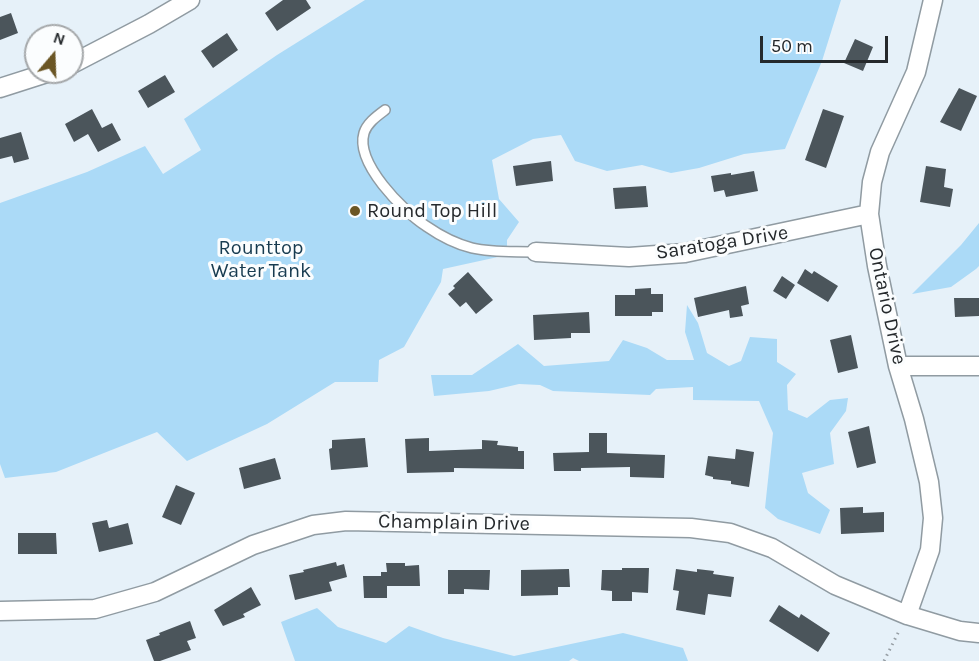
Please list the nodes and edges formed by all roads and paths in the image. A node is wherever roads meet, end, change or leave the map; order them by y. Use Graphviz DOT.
graph roads {
  1 [pos="190,0"];
  2 [pos="933,0"];
  3 [pos="84,58"];
  4 [pos="24,80"];
  5 [pos="0,88"];
  6 [pos="385,110"];
  7 [pos="870,214"];
  8 [pos="536,252"];
  9 [pos="898,366"];
  10 [pos="979,366"];
  11 [pos="0,611"];
  12 [pos="907,615"];
  13 [pos="979,633"];
  14 [pos="884,661"];
  1 -- 3 [label="street"];
  2 -- 7 [label="street, Ontario Drive"];
  4 -- 5 [label="street"];
  6 -- 8 [label="lane"];
  7 -- 8 [label="street, Saratoga Drive"];
  7 -- 9 [label="street, Ontario Drive"];
  9 -- 10 [label="street"];
  9 -- 12 [label="street, Ontario Drive"];
  11 -- 12 [label="street, Champlain Drive"];
  12 -- 13 [label="street, Champlain Drive"];
  12 -- 14 [label="path"];
}
